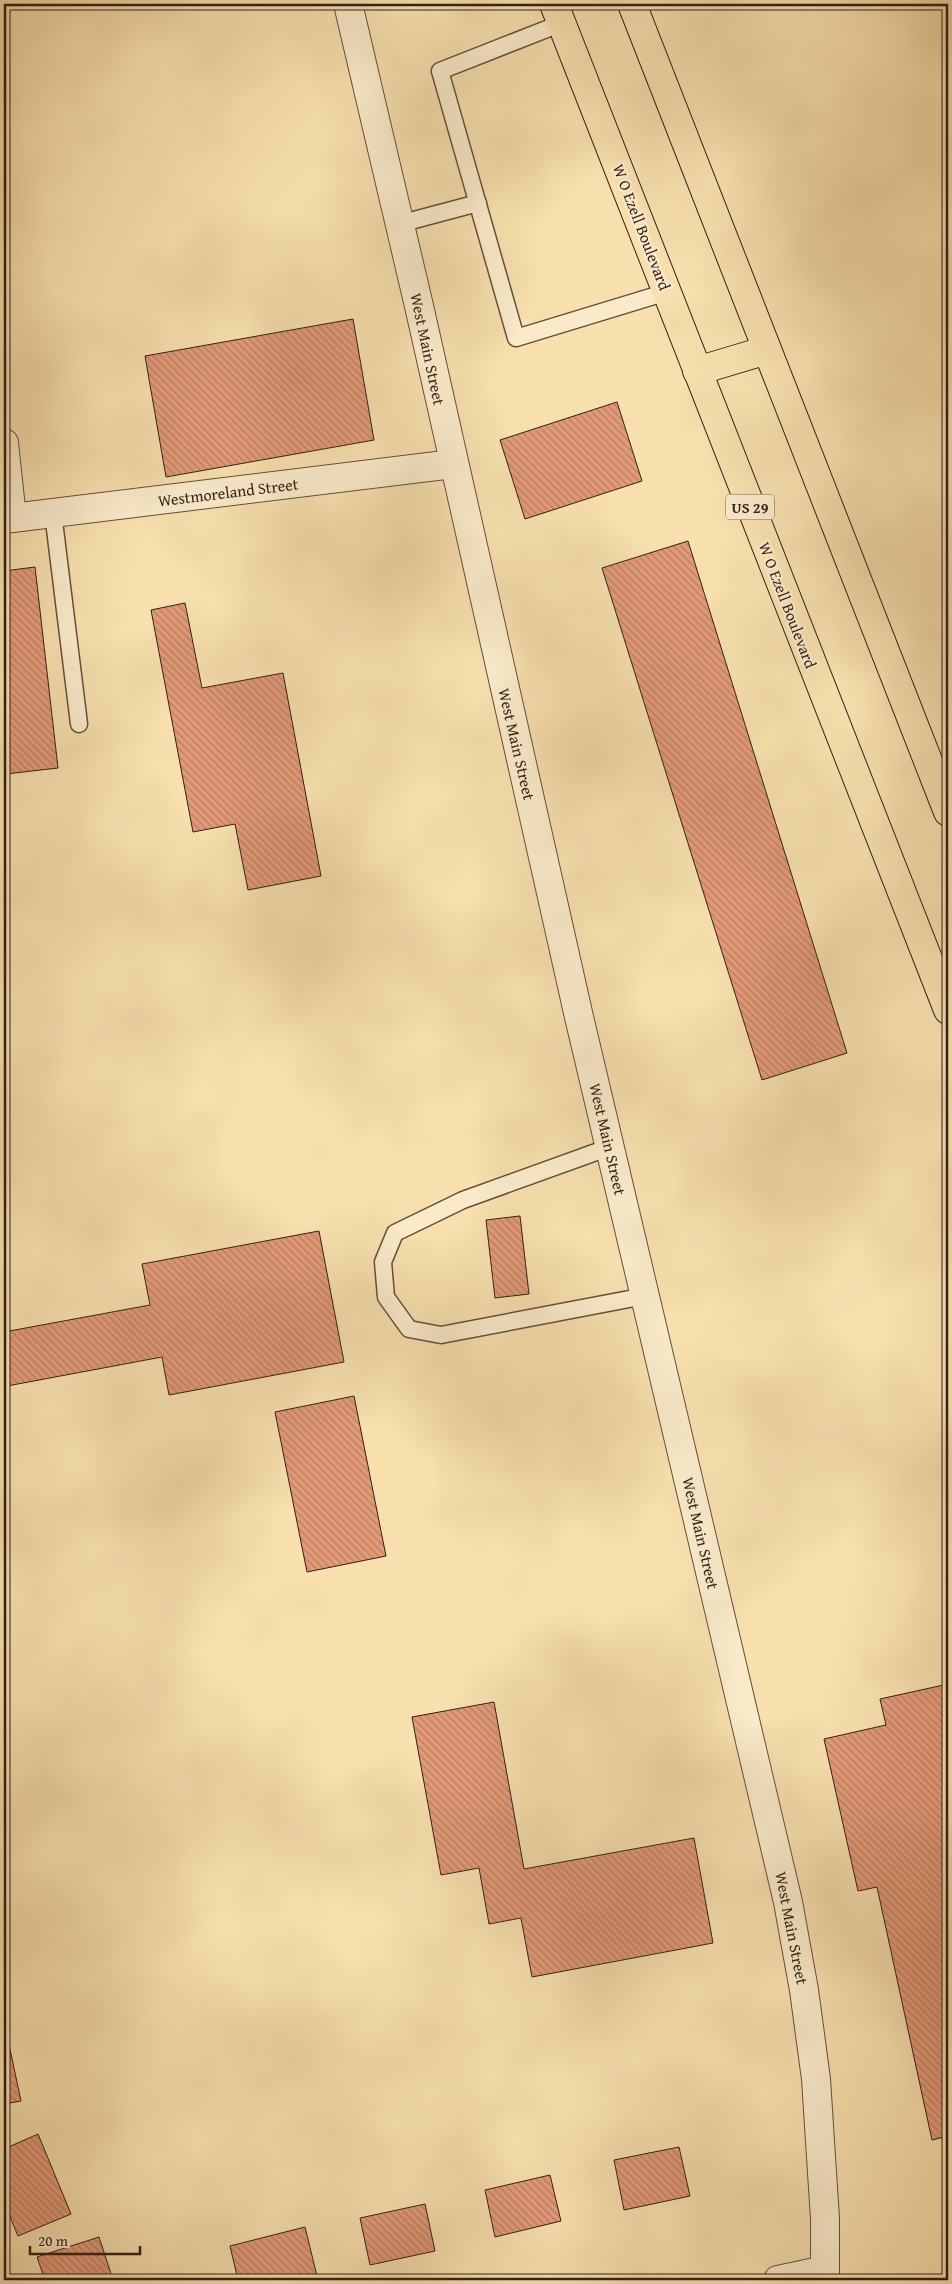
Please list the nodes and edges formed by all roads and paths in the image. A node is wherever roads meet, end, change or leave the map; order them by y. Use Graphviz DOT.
graph roads {
  1 [pos="348,4"];
  2 [pos="632,4"];
  3 [pos="558,14"];
  4 [pos="478,203"];
  5 [pos="399,224"];
  6 [pos="667,292"];
  7 [pos="767,350"];
  8 [pos="697,372"];
  9 [pos="4,442"];
  10 [pos="453,464"];
  11 [pos="53,513"];
  12 [pos="8,519"];
  13 [pos="79,724"];
  14 [pos="948,812"];
  15 [pos="948,1010"];
  16 [pos="610,1147"];
  17 [pos="645,1296"];
  18 [pos="825,2275"];
  19 [pos="778,2280"];
  1 -- 5 [label="street, West Main Street"];
  2 -- 7 [label="main road"];
  3 -- 4 [label="lane"];
  3 -- 6 [label="main road, W O Ezell Boulevard / US 29"];
  4 -- 5 [label="lane"];
  4 -- 6 [label="lane"];
  5 -- 10 [label="street, West Main Street"];
  6 -- 8 [label="main road, W O Ezell Boulevard / US 29"];
  7 -- 8 [label="main road"];
  7 -- 14 [label="main road"];
  8 -- 15 [label="main road, W O Ezell Boulevard / US 29"];
  9 -- 12 [label="street"];
  10 -- 11 [label="street, Westmoreland Street"];
  10 -- 16 [label="street, West Main Street"];
  11 -- 12 [label="street, Westmoreland Street"];
  11 -- 13 [label="lane"];
  16 -- 17 [label="street, West Main Street"];
  16 -- 17 [label="lane"];
  17 -- 18 [label="street, West Main Street"];
  18 -- 19 [label="street"];
}
